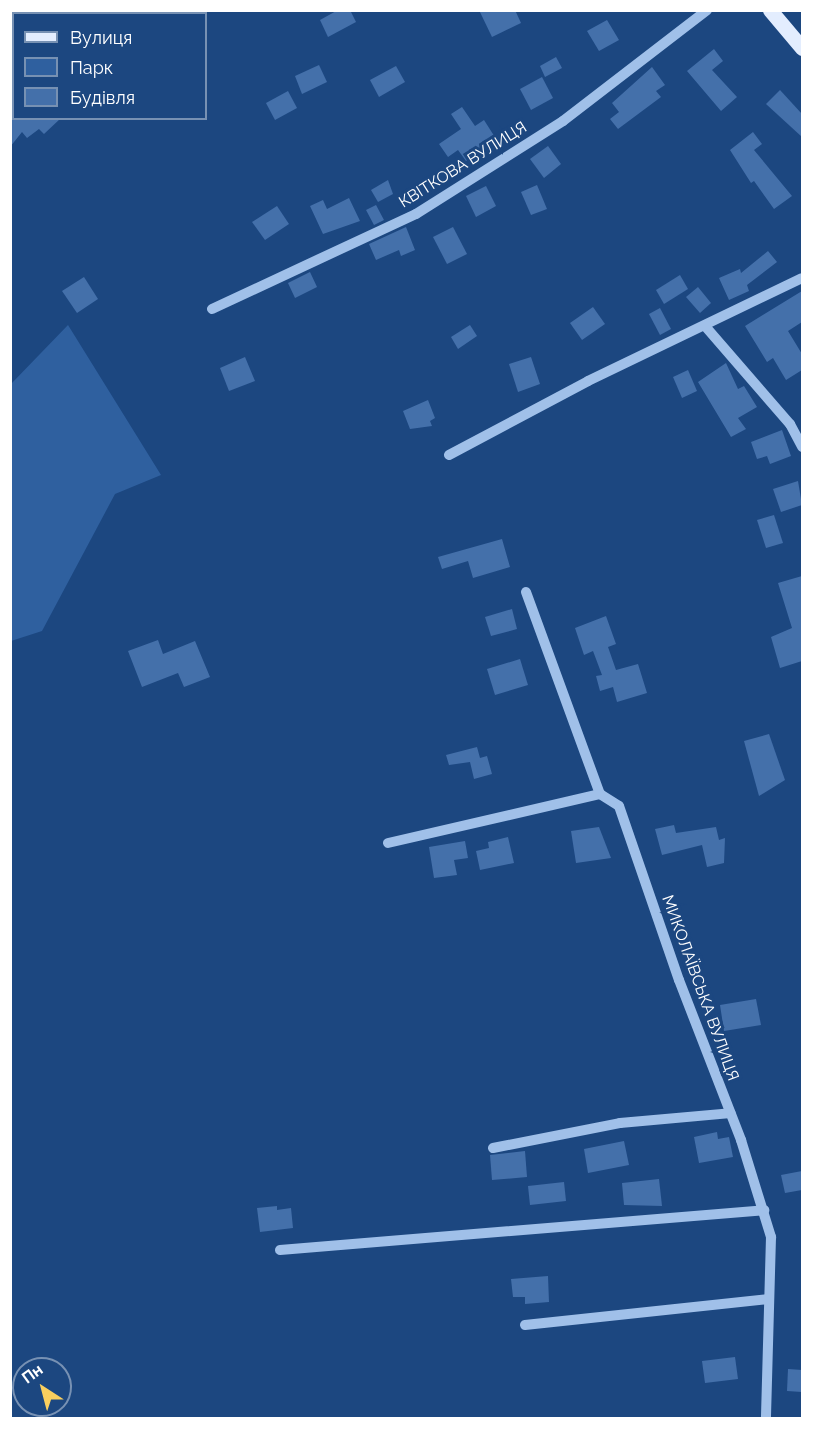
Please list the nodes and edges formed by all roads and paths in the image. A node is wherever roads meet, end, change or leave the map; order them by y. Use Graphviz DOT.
graph roads {
  1 [pos="707,10"];
  2 [pos="770,10"];
  3 [pos="802,48"];
  4 [pos="802,278"];
  5 [pos="212,309"];
  6 [pos="705,326"];
  7 [pos="802,447"];
  8 [pos="449,455"];
  9 [pos="526,592"];
  10 [pos="600,794"];
  11 [pos="388,843"];
  12 [pos="730,1113"];
  13 [pos="494,1148"];
  14 [pos="764,1210"];
  15 [pos="280,1250"];
  16 [pos="769,1299"];
  17 [pos="525,1325"];
  18 [pos="766,1419"];
  1 -- 5 [label="street, КВІТКОВА ВУЛИЦЯ"];
  2 -- 3 [label="main road"];
  4 -- 6 [label="street"];
  6 -- 7 [label="street"];
  6 -- 8 [label="street"];
  9 -- 10 [label="street"];
  10 -- 11 [label="street"];
  10 -- 12 [label="street, МИКОЛАЇВСЬКА ВУЛИЦЯ"];
  12 -- 13 [label="street"];
  12 -- 14 [label="street, МИКОЛАЇВСЬКА ВУЛИЦЯ"];
  14 -- 15 [label="street"];
  14 -- 16 [label="street, МИКОЛАЇВСЬКА ВУЛИЦЯ"];
  16 -- 17 [label="street"];
  16 -- 18 [label="street, МИКОЛАЇВСЬКА ВУЛИЦЯ"];
}
